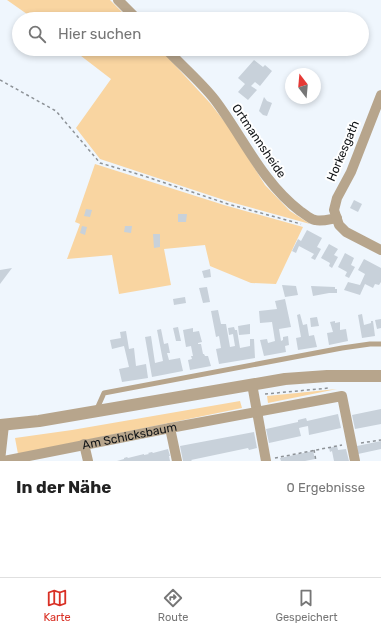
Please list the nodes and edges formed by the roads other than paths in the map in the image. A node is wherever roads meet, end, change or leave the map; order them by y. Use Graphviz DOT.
graph roads {
  1 [pos="118,0"];
  2 [pos="131,12"];
  3 [pos="173,56"];
  4 [pos="381,95"];
  5 [pos="337,218"];
  6 [pos="381,250"];
  7 [pos="381,344"];
  8 [pos="381,368"];
  9 [pos="381,376"];
  10 [pos="286,379"];
  11 [pos="253,390"];
  12 [pos="256,411"];
  13 [pos="96,412"];
  14 [pos="2,425"];
  15 [pos="170,428"];
  16 [pos="84,444"];
  17 [pos="265,460"];
  18 [pos="0,461"];
  19 [pos="4,461"];
  20 [pos="88,461"];
  21 [pos="177,461"];
  22 [pos="354,461"];
  1 -- 2 [label="street"];
  3 -- 5 [label="street, Ortmannsheide"];
  4 -- 5 [label="street, Horkesgath"];
  5 -- 6 [label="street"];
  7 -- 13 [label="lane"];
  8 -- 10 [label="street"];
  9 -- 10 [label="street"];
  10 -- 11 [label="street"];
  11 -- 12 [label="street"];
  11 -- 13 [label="street"];
  12 -- 15 [label="street, Am Schicksbaum"];
  12 -- 17 [label="street"];
  12 -- 22 [label="street, Am Schicksbaum"];
  13 -- 14 [label="street"];
  14 -- 18 [label="street"];
  15 -- 16 [label="street, Am Schicksbaum"];
  15 -- 21 [label="street"];
  16 -- 19 [label="street, Am Schicksbaum"];
  16 -- 20 [label="street"];
}
